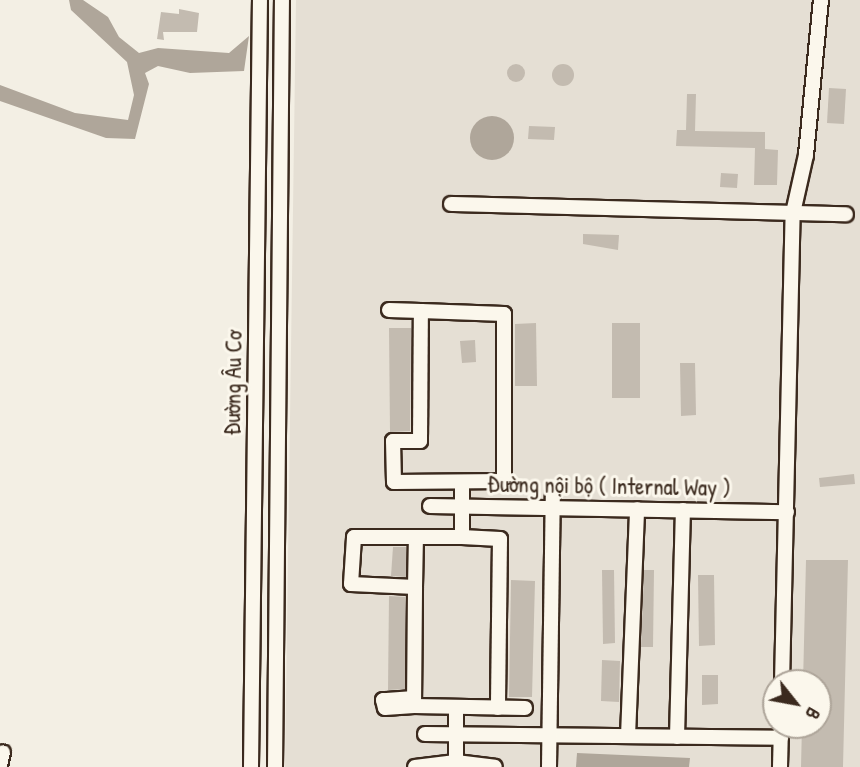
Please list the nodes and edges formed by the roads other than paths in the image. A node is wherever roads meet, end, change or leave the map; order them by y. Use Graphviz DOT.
graph roads {
  1 [pos="260,0"];
  2 [pos="282,0"];
  3 [pos="821,0"];
  4 [pos="451,204"];
  5 [pos="281,208"];
  6 [pos="258,209"];
  7 [pos="793,213"];
  8 [pos="846,214"];
  9 [pos="389,310"];
  10 [pos="421,311"];
  11 [pos="462,482"];
  12 [pos="553,500"];
  13 [pos="430,506"];
  14 [pos="462,506"];
  15 [pos="637,509"];
  16 [pos="683,510"];
  17 [pos="787,512"];
  18 [pos="416,537"];
  19 [pos="462,537"];
  20 [pos="415,587"];
  21 [pos="782,669"];
  22 [pos="456,707"];
  23 [pos="498,708"];
  24 [pos="525,708"];
  25 [pos="762,733"];
  26 [pos="425,734"];
  27 [pos="457,734"];
  28 [pos="550,736"];
  29 [pos="628,736"];
  30 [pos="677,737"];
  31 [pos="781,739"];
  32 [pos="456,762"];
  33 [pos="251,767"];
  34 [pos="275,767"];
  35 [pos="415,767"];
  36 [pos="495,767"];
  37 [pos="549,767"];
  38 [pos="780,767"];
  1 -- 6 [label="street, Đường Âu Cơ"];
  2 -- 5 [label="street, Đường Âu Cơ"];
  3 -- 7 [label="street"];
  4 -- 7 [label="street"];
  5 -- 6 [label="street"];
  5 -- 34 [label="street, Đường Âu Cơ"];
  6 -- 33 [label="street, Đường Âu Cơ"];
  7 -- 8 [label="street"];
  7 -- 17 [label="street"];
  9 -- 10 [label="street"];
  10 -- 11 [label="street"];
  10 -- 11 [label="street"];
  11 -- 14 [label="street"];
  12 -- 14 [label="street, Đường nội bộ ( Internal Way )"];
  12 -- 15 [label="street, Đường nội bộ ( Internal Way )"];
  12 -- 28 [label="street"];
  13 -- 14 [label="street, Đường nội bộ ( Internal Way )"];
  14 -- 19 [label="street"];
  15 -- 16 [label="street, Đường nội bộ ( Internal Way )"];
  15 -- 29 [label="street"];
  16 -- 17 [label="street, Đường nội bộ ( Internal Way )"];
  16 -- 30 [label="street"];
  17 -- 21 [label="street"];
  18 -- 19 [label="street"];
  18 -- 20 [label="street"];
  18 -- 20 [label="street"];
  19 -- 23 [label="street"];
  20 -- 22 [label="street"];
  22 -- 23 [label="street"];
  22 -- 27 [label="street"];
  23 -- 24 [label="street"];
  25 -- 30 [label="street"];
  26 -- 27 [label="street"];
  27 -- 28 [label="street"];
  27 -- 32 [label="street"];
  28 -- 29 [label="street"];
  28 -- 37 [label="street"];
  29 -- 30 [label="street"];
  31 -- 38 [label="street"];
  32 -- 35 [label="street"];
  32 -- 36 [label="street"];
}
